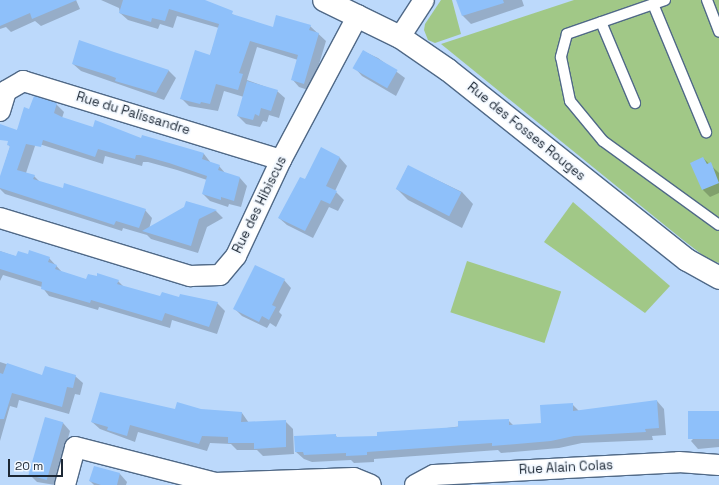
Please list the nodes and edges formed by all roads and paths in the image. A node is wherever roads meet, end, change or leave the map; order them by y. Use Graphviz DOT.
graph roads {
  1 [pos="324,0"];
  2 [pos="424,0"];
  3 [pos="665,0"];
  4 [pos="707,0"];
  5 [pos="652,4"];
  6 [pos="358,15"];
  7 [pos="601,22"];
  8 [pos="719,32"];
  9 [pos="400,37"];
  10 [pos="635,103"];
  11 [pos="0,111"];
  12 [pos="706,132"];
  13 [pos="281,160"];
  14 [pos="0,218"];
  15 [pos="719,225"];
  16 [pos="719,278"];
  17 [pos="719,465"];
  18 [pos="566,477"];
  19 [pos="66,485"];
  20 [pos="371,485"];
  21 [pos="415,485"];
  1 -- 6 [label="street, Rue des Fosses Rouges"];
  2 -- 9 [label="street"];
  3 -- 5 [label="lane"];
  4 -- 8 [label="lane"];
  5 -- 7 [label="lane"];
  5 -- 12 [label="lane"];
  6 -- 9 [label="street, Rue des Fosses Rouges"];
  6 -- 13 [label="street, Rue des Hibiscus"];
  7 -- 10 [label="lane"];
  7 -- 15 [label="lane"];
  9 -- 16 [label="street, Rue des Fosses Rouges"];
  11 -- 13 [label="street, Rue du Palissandre"];
  13 -- 14 [label="street, Rue des Hibiscus"];
  17 -- 18 [label="street, Rue Alain Colas"];
  18 -- 21 [label="street, Rue Alain Colas"];
  19 -- 20 [label="street"];
}
